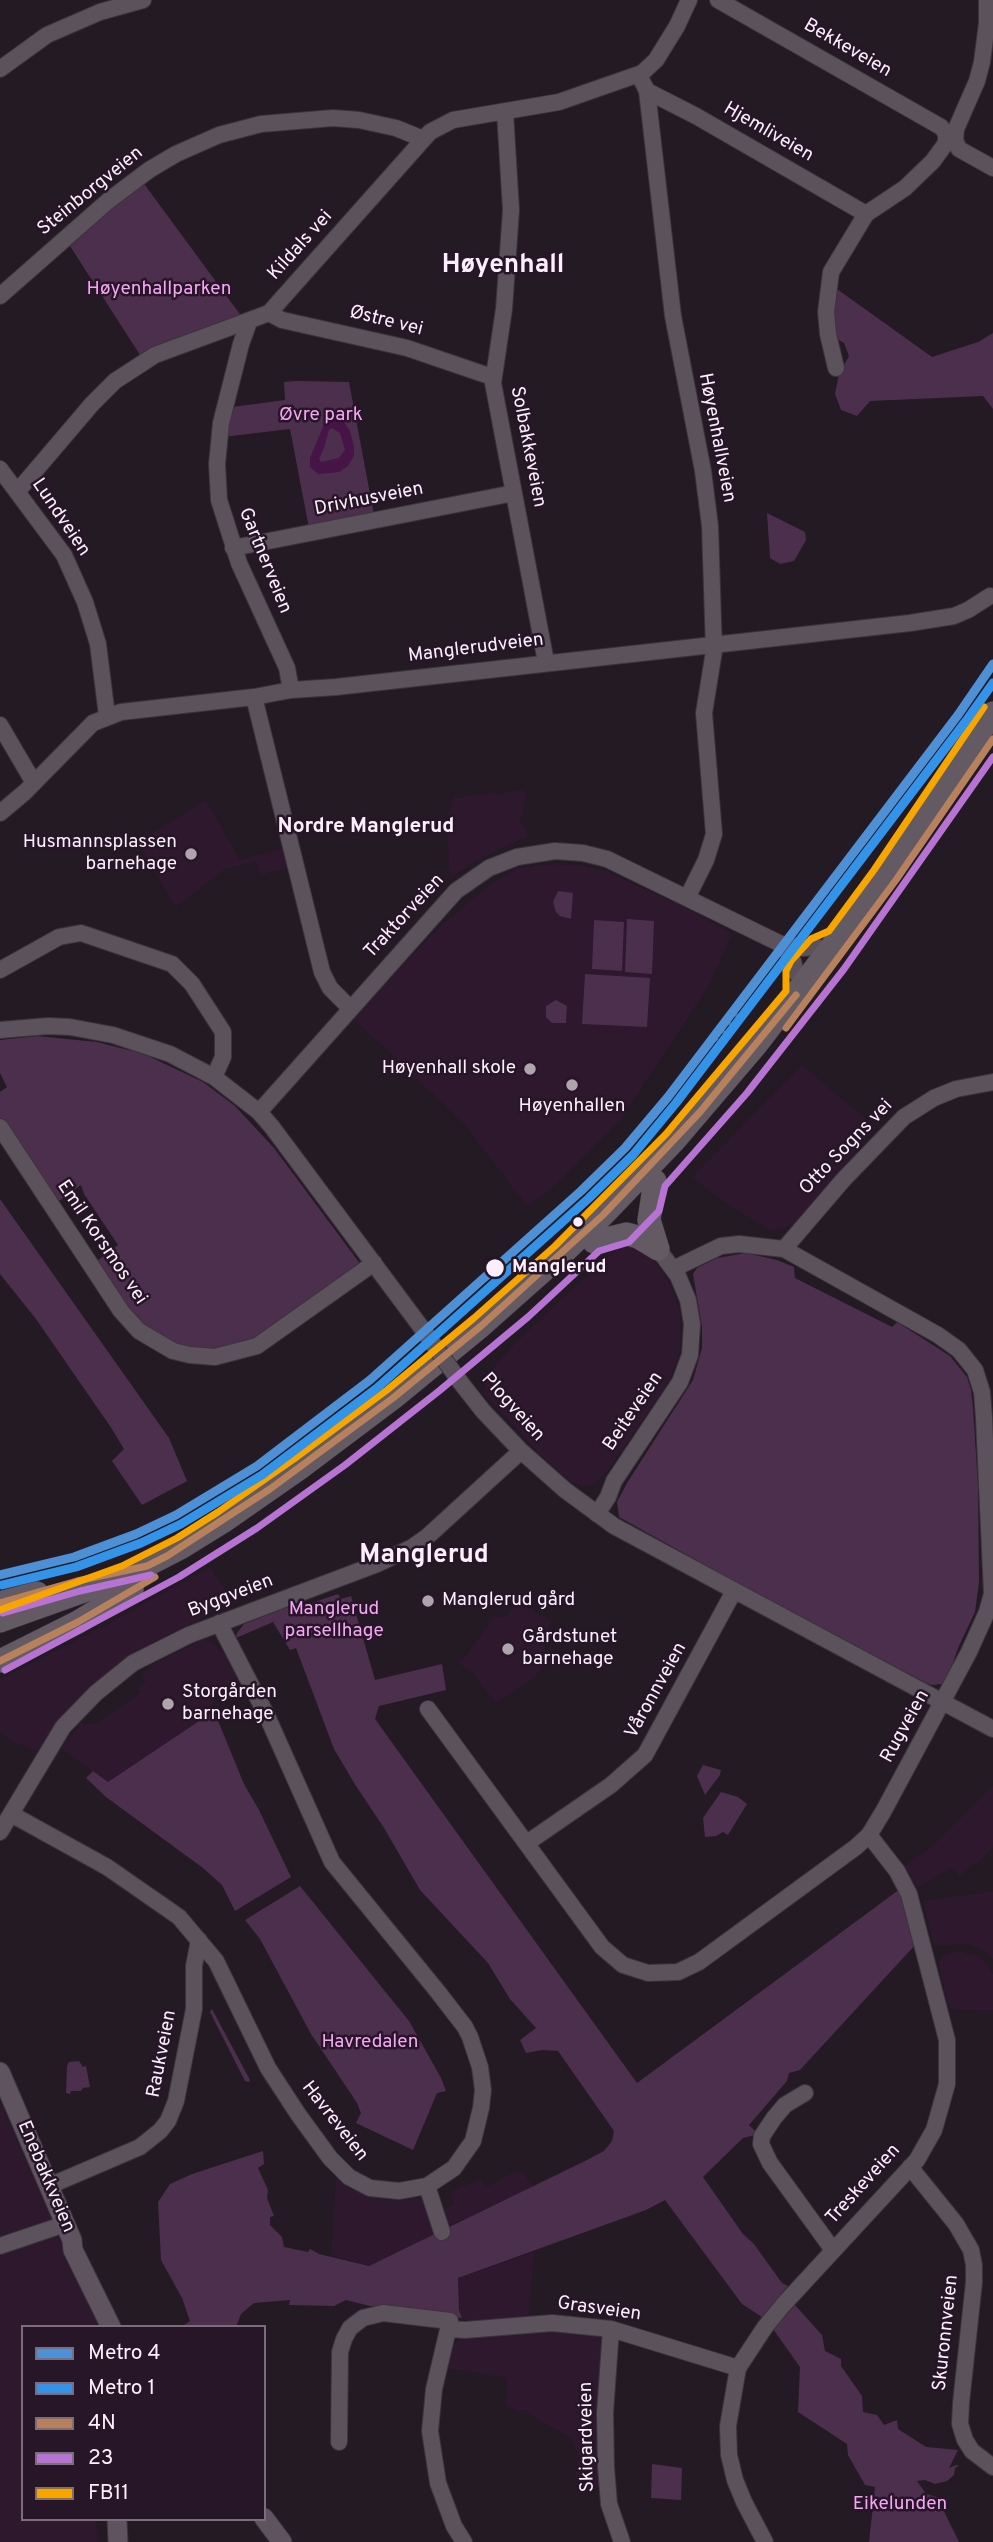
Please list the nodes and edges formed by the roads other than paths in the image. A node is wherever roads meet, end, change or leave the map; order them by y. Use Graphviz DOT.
graph roads {
  1 [pos="144,0"];
  2 [pos="689,0"];
  3 [pos="718,0"];
  4 [pos="987,0"];
  5 [pos="0,69"];
  6 [pos="639,75"];
  7 [pos="647,91"];
  8 [pos="505,112"];
  9 [pos="423,139"];
  10 [pos="951,141"];
  11 [pos="993,167"];
  12 [pos="866,214"];
  13 [pos="0,296"];
  14 [pos="269,313"];
  15 [pos="249,322"];
  16 [pos="836,368"];
  17 [pos="492,377"];
  18 [pos="0,469"];
  19 [pos="18,492"];
  20 [pos="514,493"];
  21 [pos="233,548"];
  22 [pos="990,596"];
  23 [pos="713,644"];
  24 [pos="546,662"];
  25 [pos="291,690"];
  26 [pos="254,697"];
  27 [pos="993,713"];
  28 [pos="107,716"];
  29 [pos="0,724"];
  30 [pos="993,739"];
  31 [pos="34,783"];
  32 [pos="0,813"];
  33 [pos="687,898"];
  34 [pos="802,958"];
  35 [pos="0,970"];
  36 [pos="351,1008"];
  37 [pos="0,1030"];
  38 [pos="214,1076"];
  39 [pos="993,1082"];
  40 [pos="258,1112"];
  41 [pos="0,1127"];
  42 [pos="655,1181"];
  43 [pos="594,1242"];
  44 [pos="658,1249"];
  45 [pos="784,1249"];
  46 [pos="374,1263"];
  47 [pos="673,1269"];
  48 [pos="521,1451"];
  49 [pos="592,1511"];
  50 [pos="147,1566"];
  51 [pos="131,1589"];
  52 [pos="734,1591"];
  53 [pos="0,1603"];
  54 [pos="0,1621"];
  55 [pos="219,1623"];
  56 [pos="0,1636"];
  57 [pos="0,1661"];
  58 [pos="943,1703"];
  59 [pos="428,1709"];
  60 [pos="993,1729"];
  61 [pos="11,1814"];
  62 [pos="0,1832"];
  63 [pos="869,1835"];
  64 [pos="527,1843"];
  65 [pos="199,1940"];
  66 [pos="0,2072"];
  67 [pos="805,2093"];
  68 [pos="910,2167"];
  69 [pos="49,2186"];
  70 [pos="427,2186"];
  71 [pos="65,2224"];
  72 [pos="442,2232"];
  73 [pos="74,2244"];
  74 [pos="0,2246"];
  75 [pos="833,2250"];
  76 [pos="110,2325"];
  77 [pos="117,2325"];
  78 [pos="450,2325"];
  79 [pos="611,2329"];
  80 [pos="738,2368"];
  81 [pos="339,2442"];
  82 [pos="993,2467"];
  83 [pos="117,2521"];
  84 [pos="266,2521"];
  85 [pos="118,2542"];
  86 [pos="282,2542"];
  87 [pos="464,2542"];
  88 [pos="622,2542"];
  89 [pos="765,2542"];
  1 -- 5 [label="street"];
  2 -- 6 [label="street"];
  3 -- 10 [label="street, Bekkeveien"];
  4 -- 10 [label="street"];
  6 -- 7 [label="street, Høyenhallveien"];
  6 -- 8 [label="street, Kildals vei"];
  7 -- 12 [label="street, Hjemliveien"];
  7 -- 23 [label="street, Høyenhallveien"];
  8 -- 9 [label="street, Kildals vei"];
  8 -- 17 [label="street, Solbakkeveien"];
  9 -- 13 [label="street, Steinborgveien"];
  9 -- 14 [label="street, Kildals vei"];
  10 -- 11 [label="street, Bekkeveien"];
  10 -- 12 [label="street"];
  12 -- 16 [label="street"];
  14 -- 15 [label="street, Kildals vei"];
  14 -- 17 [label="street, Østre vei"];
  15 -- 19 [label="street, Kildals vei"];
  15 -- 21 [label="street, Gartnerveien"];
  17 -- 20 [label="street, Solbakkeveien"];
  18 -- 19 [label="street, Lundveien"];
  19 -- 28 [label="street, Lundveien"];
  20 -- 21 [label="street, Drivhusveien"];
  20 -- 24 [label="street, Solbakkeveien"];
  21 -- 25 [label="street, Gartnerveien"];
  22 -- 23 [label="street, Manglerudveien"];
  23 -- 24 [label="street, Manglerudveien"];
  23 -- 33 [label="street, Høyenhallveien"];
  24 -- 25 [label="street, Manglerudveien"];
  25 -- 26 [label="street, Manglerudveien"];
  26 -- 28 [label="street, Manglerudveien"];
  26 -- 36 [label="street"];
  27 -- 34 [label="highway"];
  28 -- 31 [label="street, Manglerudveien"];
  29 -- 31 [label="street"];
  30 -- 42 [label="highway"];
  31 -- 32 [label="street, Manglerudveien"];
  33 -- 34 [label="street, Traktorveien"];
  33 -- 36 [label="street, Traktorveien"];
  34 -- 50 [label="highway"];
  35 -- 38 [label="street"];
  36 -- 40 [label="street, Traktorveien"];
  37 -- 38 [label="street, Plogveien"];
  38 -- 40 [label="street, Plogveien"];
  39 -- 45 [label="street, Otto Sogns vei"];
  40 -- 46 [label="street, Plogveien"];
  41 -- 46 [label="street, Emil Korsmos vei"];
  42 -- 43 [label="highway"];
  42 -- 44 [label="highway"];
  43 -- 44 [label="highway"];
  43 -- 51 [label="highway"];
  44 -- 47 [label="street, Beiteveien"];
  45 -- 47 [label="street, Rugveien"];
  45 -- 58 [label="street, Rugveien"];
  46 -- 48 [label="street, Plogveien, bridge"];
  47 -- 49 [label="street, Beiteveien"];
  48 -- 49 [label="street, Plogveien"];
  48 -- 55 [label="street, Byggveien"];
  49 -- 52 [label="street, Plogveien"];
  50 -- 53 [label="highway"];
  50 -- 54 [label="highway"];
  51 -- 56 [label="highway"];
  51 -- 57 [label="highway"];
  52 -- 58 [label="street, Plogveien"];
  52 -- 64 [label="street, Våronnveien"];
  55 -- 61 [label="street, Byggveien"];
  55 -- 70 [label="street, Havreveien"];
  58 -- 60 [label="street, Plogveien"];
  58 -- 63 [label="street, Rugveien"];
  59 -- 64 [label="street, Rugveien"];
  61 -- 62 [label="street, Byggveien"];
  61 -- 65 [label="street, Havreveien"];
  63 -- 64 [label="street, Rugveien"];
  63 -- 68 [label="street, Treskeveien"];
  65 -- 69 [label="street, Raukveien"];
  65 -- 70 [label="street, Havreveien"];
  66 -- 69 [label="main road, Enebakkveien"];
  67 -- 75 [label="street"];
  68 -- 75 [label="street, Treskeveien"];
  68 -- 82 [label="street, Skuronnveien"];
  69 -- 71 [label="main road, Enebakkveien"];
  70 -- 72 [label="street"];
  71 -- 73 [label="main road, Enebakkveien"];
  71 -- 74 [label="street"];
  73 -- 76 [label="main road, Enebakkveien"];
  73 -- 77 [label="main road, Enebakkveien"];
  75 -- 80 [label="street, Treskeveien"];
  78 -- 79 [label="street, Grasveien"];
  78 -- 81 [label="street, Grasveien"];
  78 -- 87 [label="street"];
  79 -- 80 [label="street, Grasveien"];
  79 -- 88 [label="street, Skigardveien"];
  80 -- 89 [label="street, Treskeveien"];
  83 -- 85 [label="main road"];
  84 -- 86 [label="main road"];
}
